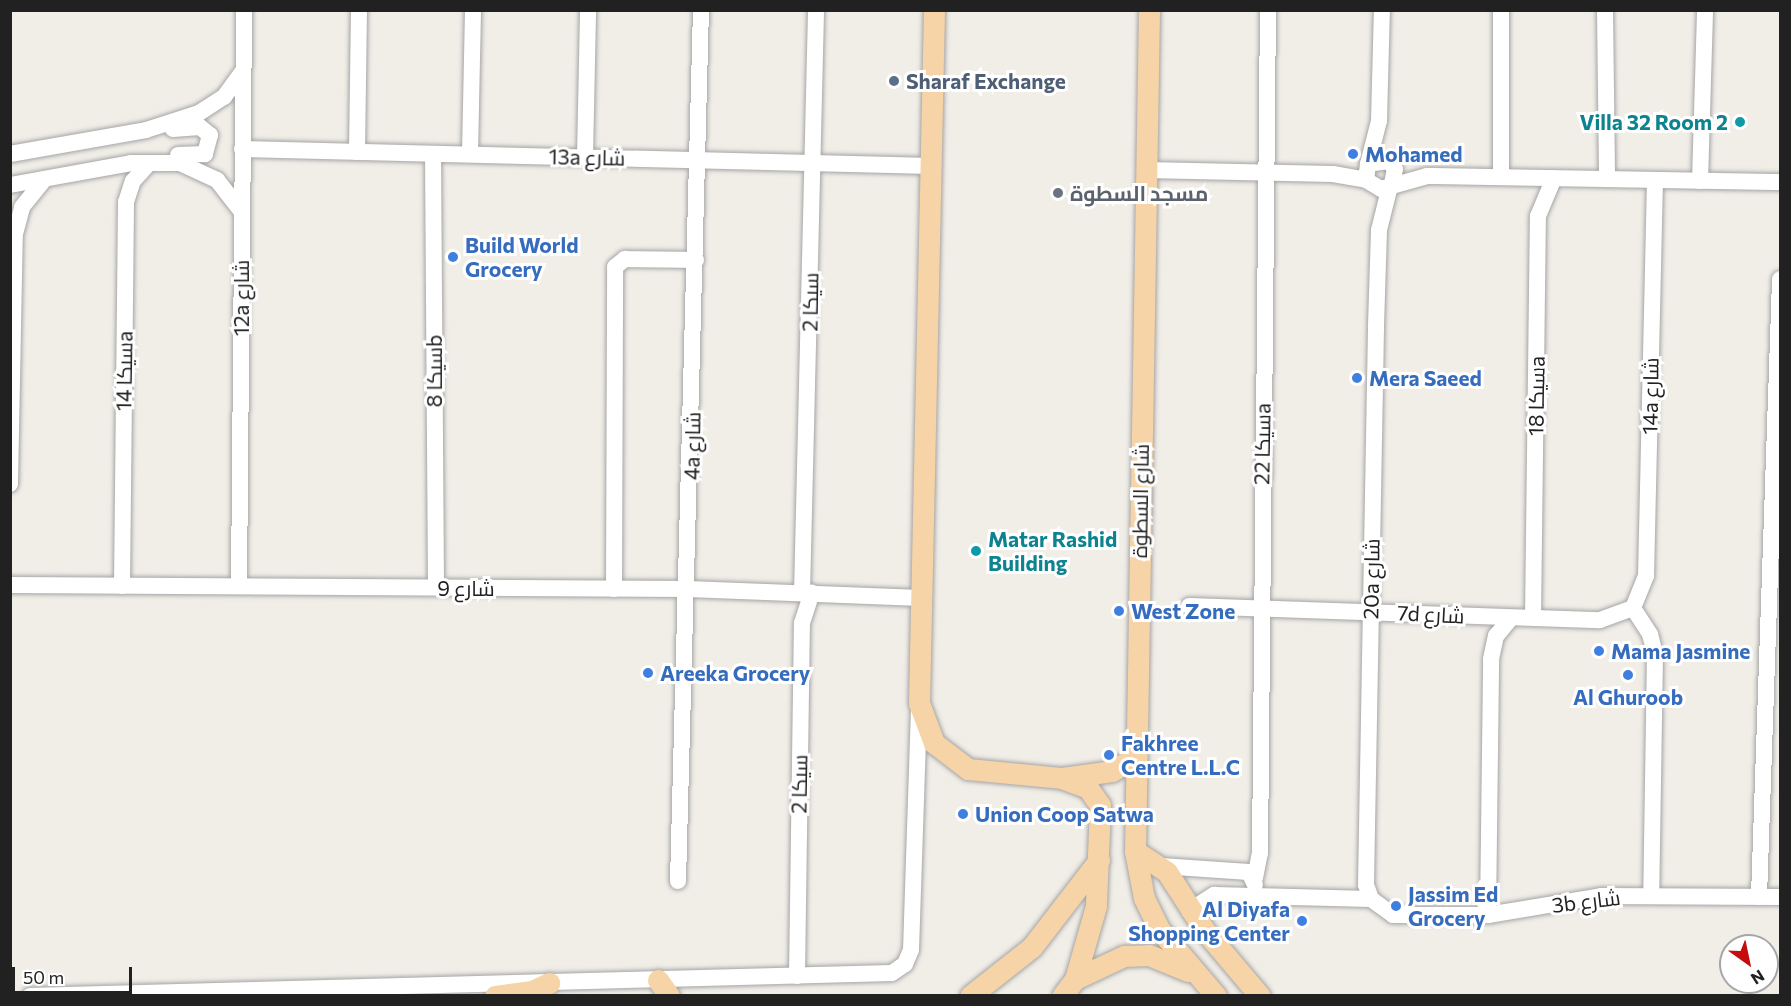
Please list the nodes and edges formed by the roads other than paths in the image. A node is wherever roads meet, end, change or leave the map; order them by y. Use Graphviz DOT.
graph roads {
  1 [pos="244,10"];
  2 [pos="359,10"];
  3 [pos="472,10"];
  4 [pos="588,10"];
  5 [pos="701,10"];
  6 [pos="816,10"];
  7 [pos="934,10"];
  8 [pos="1149,10"];
  9 [pos="1268,10"];
  10 [pos="1382,10"];
  11 [pos="1501,10"];
  12 [pos="1605,10"];
  13 [pos="1705,10"];
  14 [pos="242,72"];
  15 [pos="1379,121"];
  16 [pos="146,130"];
  17 [pos="242,149"];
  18 [pos="357,152"];
  19 [pos="10,153"];
  20 [pos="433,154"];
  21 [pos="470,154"];
  22 [pos="585,157"];
  23 [pos="697,160"];
  24 [pos="131,163"];
  25 [pos="149,163"];
  26 [pos="813,163"];
  27 [pos="1391,163"];
  28 [pos="932,166"];
  29 [pos="1145,170"];
  30 [pos="1265,173"];
  31 [pos="1367,173"];
  32 [pos="1427,176"];
  33 [pos="1501,177"];
  34 [pos="1554,178"];
  35 [pos="45,179"];
  36 [pos="1607,179"];
  37 [pos="1655,180"];
  38 [pos="1700,181"];
  39 [pos="1780,182"];
  40 [pos="10,185"];
  41 [pos="1391,185"];
  42 [pos="241,211"];
  43 [pos="13,230"];
  44 [pos="1379,230"];
  45 [pos="696,260"];
  46 [pos="1780,279"];
  47 [pos="10,484"];
  48 [pos="10,585"];
  49 [pos="122,586"];
  50 [pos="239,586"];
  51 [pos="436,587"];
  52 [pos="614,588"];
  53 [pos="688,589"];
  54 [pos="807,593"];
  55 [pos="921,598"];
  56 [pos="1190,606"];
  57 [pos="1259,608"];
  58 [pos="1632,608"];
  59 [pos="1775,609"];
  60 [pos="1371,610"];
  61 [pos="1511,618"];
  62 [pos="1533,618"];
  63 [pos="919,703"];
  64 [pos="1134,758"];
  65 [pos="1061,778"];
  66 [pos="1135,851"];
  67 [pos="1101,857"];
  68 [pos="1161,866"];
  69 [pos="1255,878"];
  70 [pos="678,881"];
  71 [pos="1255,895"];
  72 [pos="1651,896"];
  73 [pos="1759,897"];
  74 [pos="1780,897"];
  75 [pos="1371,899"];
  76 [pos="1189,911"];
  77 [pos="1488,915"];
  78 [pos="1194,974"];
  79 [pos="797,976"];
  80 [pos="549,983"];
  81 [pos="1069,987"];
  82 [pos="664,988"];
  83 [pos="1214,994"];
  84 [pos="30,996"];
  85 [pos="495,996"];
  86 [pos="970,996"];
  87 [pos="1260,996"];
  1 -- 14 [label="street, 12a شارع"];
  2 -- 18 [label="street"];
  3 -- 21 [label="street"];
  4 -- 22 [label="street"];
  5 -- 23 [label="street, 4a شارع"];
  6 -- 26 [label="street, سيكا 2"];
  7 -- 28 [label="main road"];
  8 -- 29 [label="main road, شارع السطوة"];
  9 -- 30 [label="street, سيكا 22a"];
  10 -- 15 [label="street, 20a شارع"];
  11 -- 33 [label="street"];
  12 -- 36 [label="street"];
  13 -- 38 [label="street"];
  14 -- 16 [label="street"];
  14 -- 17 [label="street, 12a شارع"];
  15 -- 27 [label="street, 20a شارع"];
  15 -- 31 [label="street, 20a شارع"];
  16 -- 19 [label="street"];
  16 -- 24 [label="street"];
  17 -- 18 [label="street, 13a شارع"];
  17 -- 42 [label="street, 12a شارع"];
  18 -- 20 [label="street, 13a شارع"];
  20 -- 21 [label="street, 13a شارع"];
  20 -- 51 [label="street, سيكا 8b"];
  21 -- 22 [label="street, 13a شارع"];
  22 -- 23 [label="street, 13a شارع"];
  23 -- 26 [label="street, 13a شارع"];
  23 -- 45 [label="street, 4a شارع"];
  24 -- 25 [label="street"];
  24 -- 35 [label="street"];
  25 -- 42 [label="street"];
  25 -- 49 [label="street, سيكا 14a"];
  26 -- 28 [label="street, 13a شارع"];
  26 -- 54 [label="street, سيكا 2"];
  27 -- 31 [label="street"];
  27 -- 32 [label="street"];
  27 -- 41 [label="street, 20a شارع"];
  28 -- 55 [label="main road"];
  29 -- 30 [label="street"];
  29 -- 64 [label="main road, شارع السطوة"];
  30 -- 31 [label="street"];
  30 -- 57 [label="street, سيكا 22a"];
  31 -- 41 [label="street"];
  31 -- 44 [label="street, 20a شارع"];
  32 -- 33 [label="street"];
  32 -- 41 [label="street"];
  33 -- 34 [label="street"];
  34 -- 36 [label="street"];
  34 -- 62 [label="street, سيكا 18a"];
  35 -- 40 [label="street"];
  35 -- 43 [label="street"];
  36 -- 37 [label="street"];
  37 -- 38 [label="street"];
  37 -- 58 [label="street, 14a شارع"];
  38 -- 39 [label="street"];
  41 -- 44 [label="street, 20a شارع"];
  42 -- 50 [label="street, 12a شارع"];
  43 -- 47 [label="street"];
  44 -- 60 [label="street, 20a شارع"];
  45 -- 52 [label="street"];
  45 -- 53 [label="street, 4a شارع"];
  46 -- 59 [label="street"];
  48 -- 49 [label="street, شارع 9"];
  49 -- 50 [label="street, شارع 9"];
  50 -- 51 [label="street, شارع 9"];
  51 -- 52 [label="street, شارع 9"];
  52 -- 53 [label="street, شارع 9"];
  53 -- 54 [label="street, شارع 9"];
  53 -- 70 [label="street, 4a شارع"];
  54 -- 55 [label="street, شارع 9"];
  54 -- 79 [label="street, سيكا 2"];
  55 -- 63 [label="main road"];
  56 -- 57 [label="street, 7d شارع"];
  57 -- 60 [label="street, 7d شارع"];
  57 -- 69 [label="street, سيكا 22a"];
  58 -- 62 [label="street, 7d شارع"];
  58 -- 72 [label="street"];
  59 -- 73 [label="street"];
  60 -- 61 [label="street, 7d شارع"];
  60 -- 75 [label="street, 20a شارع"];
  61 -- 62 [label="street, 7d شارع"];
  61 -- 77 [label="street"];
  63 -- 65 [label="main road"];
  63 -- 79 [label="street"];
  64 -- 65 [label="main road"];
  64 -- 66 [label="main road, شارع السطوة"];
  65 -- 67 [label="main road"];
  66 -- 68 [label="main road"];
  66 -- 78 [label="main road, شارع السطوة"];
  67 -- 81 [label="main road"];
  67 -- 86 [label="main road"];
  68 -- 69 [label="street"];
  68 -- 76 [label="main road"];
  69 -- 71 [label="street"];
  71 -- 75 [label="street"];
  71 -- 76 [label="street"];
  72 -- 73 [label="street, 3b شارع"];
  72 -- 77 [label="street, 3b شارع"];
  73 -- 74 [label="street, 3b شارع"];
  75 -- 77 [label="street, 3b شارع"];
  76 -- 87 [label="main road"];
  78 -- 81 [label="main road"];
  78 -- 83 [label="main road"];
  79 -- 82 [label="street"];
  80 -- 82 [label="street"];
  80 -- 84 [label="street"];
  80 -- 85 [label="main road"];
}
